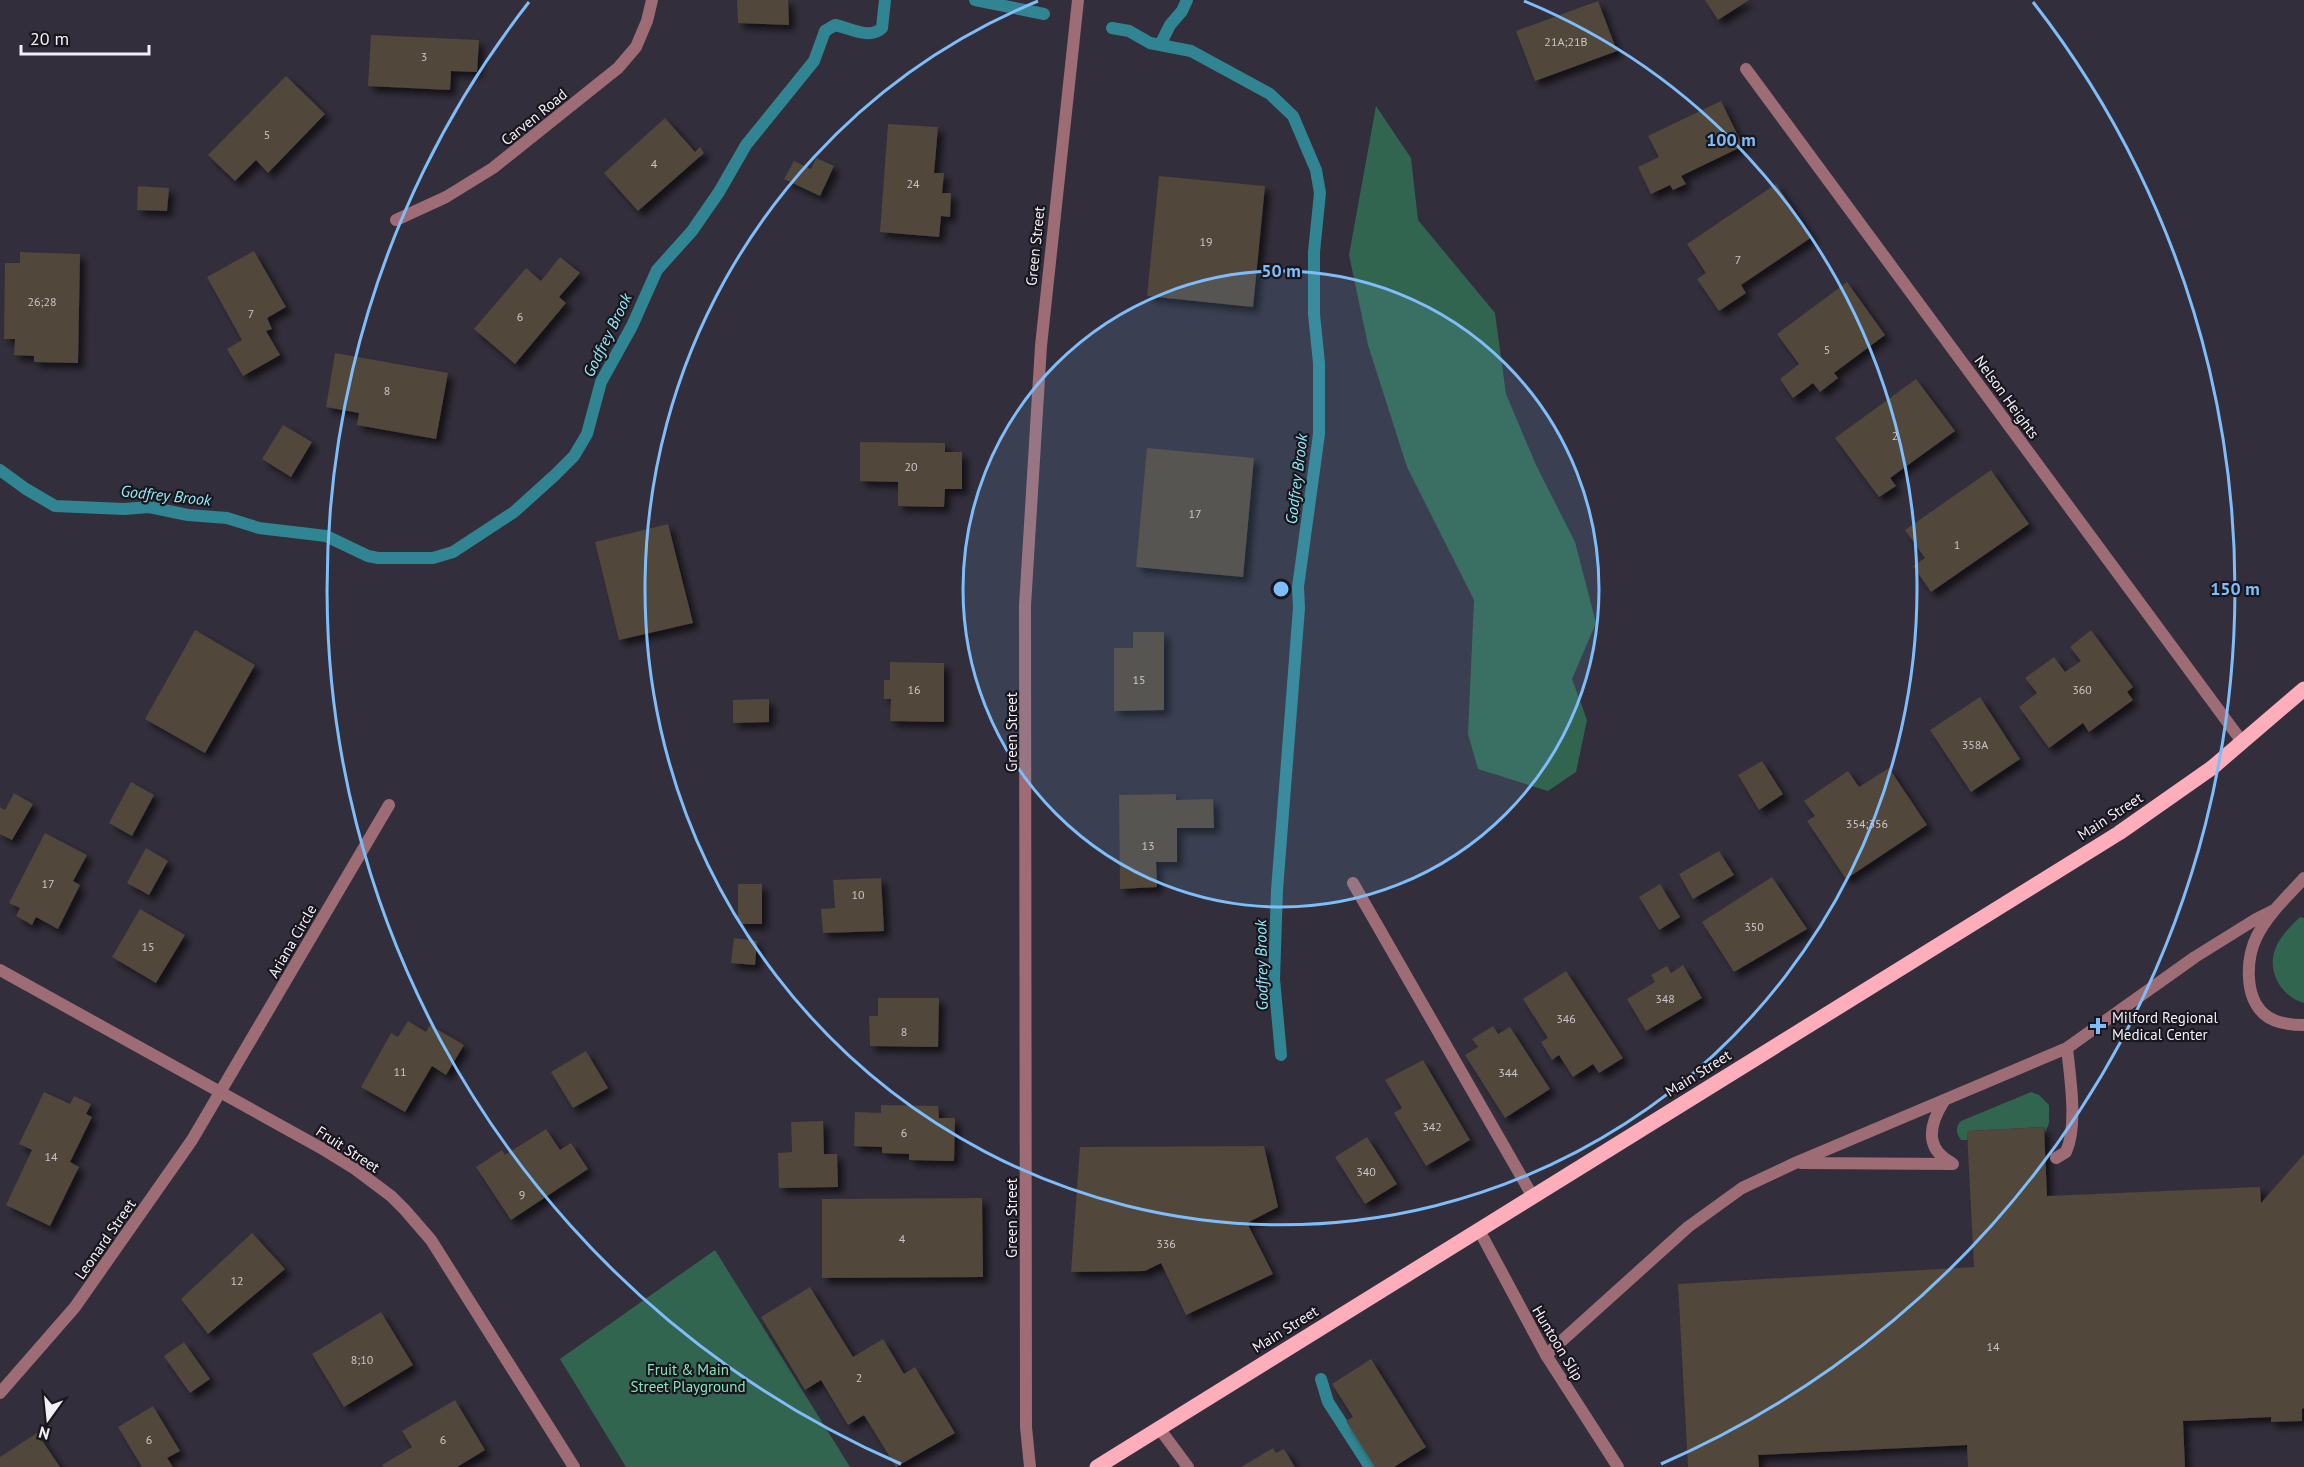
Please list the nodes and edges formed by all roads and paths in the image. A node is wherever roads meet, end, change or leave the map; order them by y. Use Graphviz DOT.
graph roads {
  1 [pos="652,0"];
  2 [pos="1078,0"];
  3 [pos="1746,69"];
  4 [pos="396,220"];
  5 [pos="2304,689"];
  6 [pos="2243,743"];
  7 [pos="389,804"];
  8 [pos="2304,879"];
  9 [pos="1353,883"];
  10 [pos="2274,910"];
  11 [pos="0,970"];
  12 [pos="2304,1025"];
  13 [pos="2067,1048"];
  14 [pos="221,1092"];
  15 [pos="1944,1101"];
  16 [pos="2056,1158"];
  17 [pos="1795,1163"];
  18 [pos="1533,1197"];
  19 [pos="1479,1230"];
  20 [pos="1546,1354"];
  21 [pos="0,1393"];
  22 [pos="1159,1428"];
  23 [pos="574,1467"];
  24 [pos="1030,1467"];
  25 [pos="1097,1467"];
  26 [pos="1188,1467"];
  27 [pos="1618,1467"];
  1 -- 4 [label="street, Carven Road"];
  2 -- 24 [label="street, Green Street"];
  3 -- 6 [label="street, Nelson Heights"];
  5 -- 6 [label="main road, Main Street"];
  6 -- 18 [label="main road, Main Street"];
  7 -- 14 [label="street, Ariana Circle"];
  8 -- 10 [label="street"];
  9 -- 18 [label="street"];
  10 -- 12 [label="street"];
  10 -- 13 [label="street"];
  11 -- 14 [label="street, Fruit Street"];
  13 -- 15 [label="street"];
  13 -- 16 [label="street"];
  14 -- 21 [label="street, Leonard Street"];
  14 -- 23 [label="street, Fruit Street"];
  15 -- 17 [label="street"];
  15 -- 17 [label="street"];
  17 -- 20 [label="street"];
  18 -- 19 [label="main road, Main Street"];
  19 -- 20 [label="street, Huntoon Slip"];
  19 -- 22 [label="main road, Main Street"];
  20 -- 27 [label="street, Huntoon Slip"];
  22 -- 25 [label="main road, Main Street"];
  22 -- 26 [label="street"];
}
